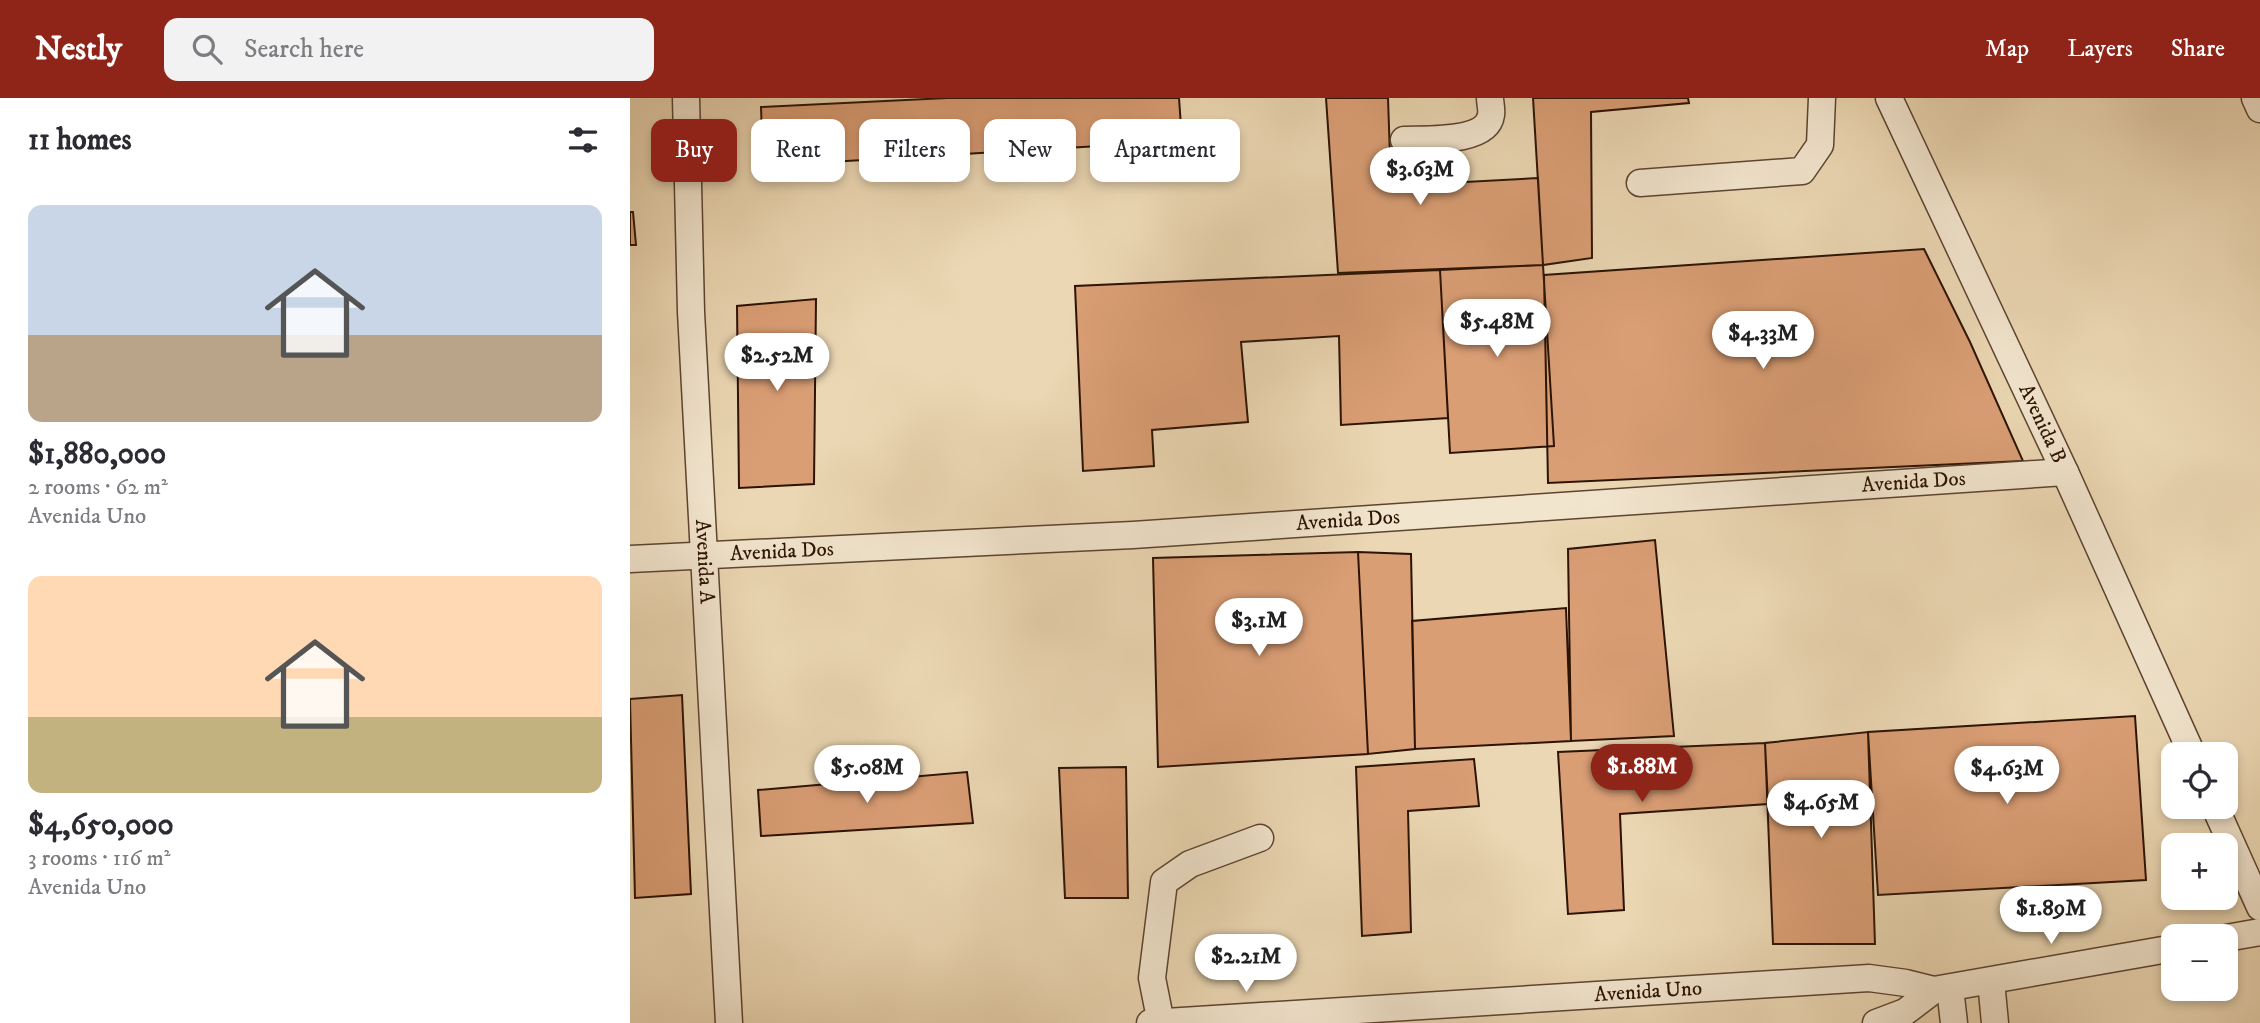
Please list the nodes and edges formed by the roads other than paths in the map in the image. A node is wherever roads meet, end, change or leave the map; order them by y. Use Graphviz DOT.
graph roads {
  1 [pos="685,98"];
  2 [pos="1490,98"];
  3 [pos="1822,98"];
  4 [pos="1889,98"];
  5 [pos="2255,98"];
  6 [pos="2260,109"];
  7 [pos="1404,140"];
  8 [pos="1640,183"];
  9 [pos="2065,472"];
  10 [pos="704,555"];
  11 [pos="630,559"];
  12 [pos="2187,742"];
  13 [pos="2220,819"];
  14 [pos="1260,838"];
  15 [pos="2260,907"];
  16 [pos="2260,932"];
  17 [pos="2238,936"];
  18 [pos="2161,949"];
  19 [pos="1991,981"];
  20 [pos="1942,989"];
  21 [pos="1283,1019"];
  22 [pos="1213,1021"];
  23 [pos="729,1023"];
  24 [pos="1150,1023"];
  25 [pos="1161,1023"];
  26 [pos="1876,1023"];
  27 [pos="1954,1023"];
  28 [pos="1995,1023"];
  1 -- 10 [label="street, Avenida A"];
  2 -- 7 [label="street"];
  3 -- 8 [label="street"];
  4 -- 9 [label="street, Avenida B"];
  5 -- 6 [label="street"];
  9 -- 10 [label="street, Avenida Dos"];
  9 -- 12 [label="street, Avenida B"];
  10 -- 11 [label="street, Avenida Dos"];
  10 -- 23 [label="street, Avenida A"];
  13 -- 15 [label="street"];
  14 -- 25 [label="street"];
  16 -- 17 [label="street"];
  18 -- 19 [label="street, Avenida Uno"];
  19 -- 20 [label="street, Avenida Uno"];
  19 -- 28 [label="street"];
  20 -- 21 [label="street, Avenida Uno"];
  20 -- 26 [label="street, Avenida Uno"];
  20 -- 27 [label="street"];
  21 -- 22 [label="street, Avenida Uno"];
  22 -- 25 [label="street, Avenida Uno"];
  24 -- 25 [label="street, Avenida Uno"];
}
